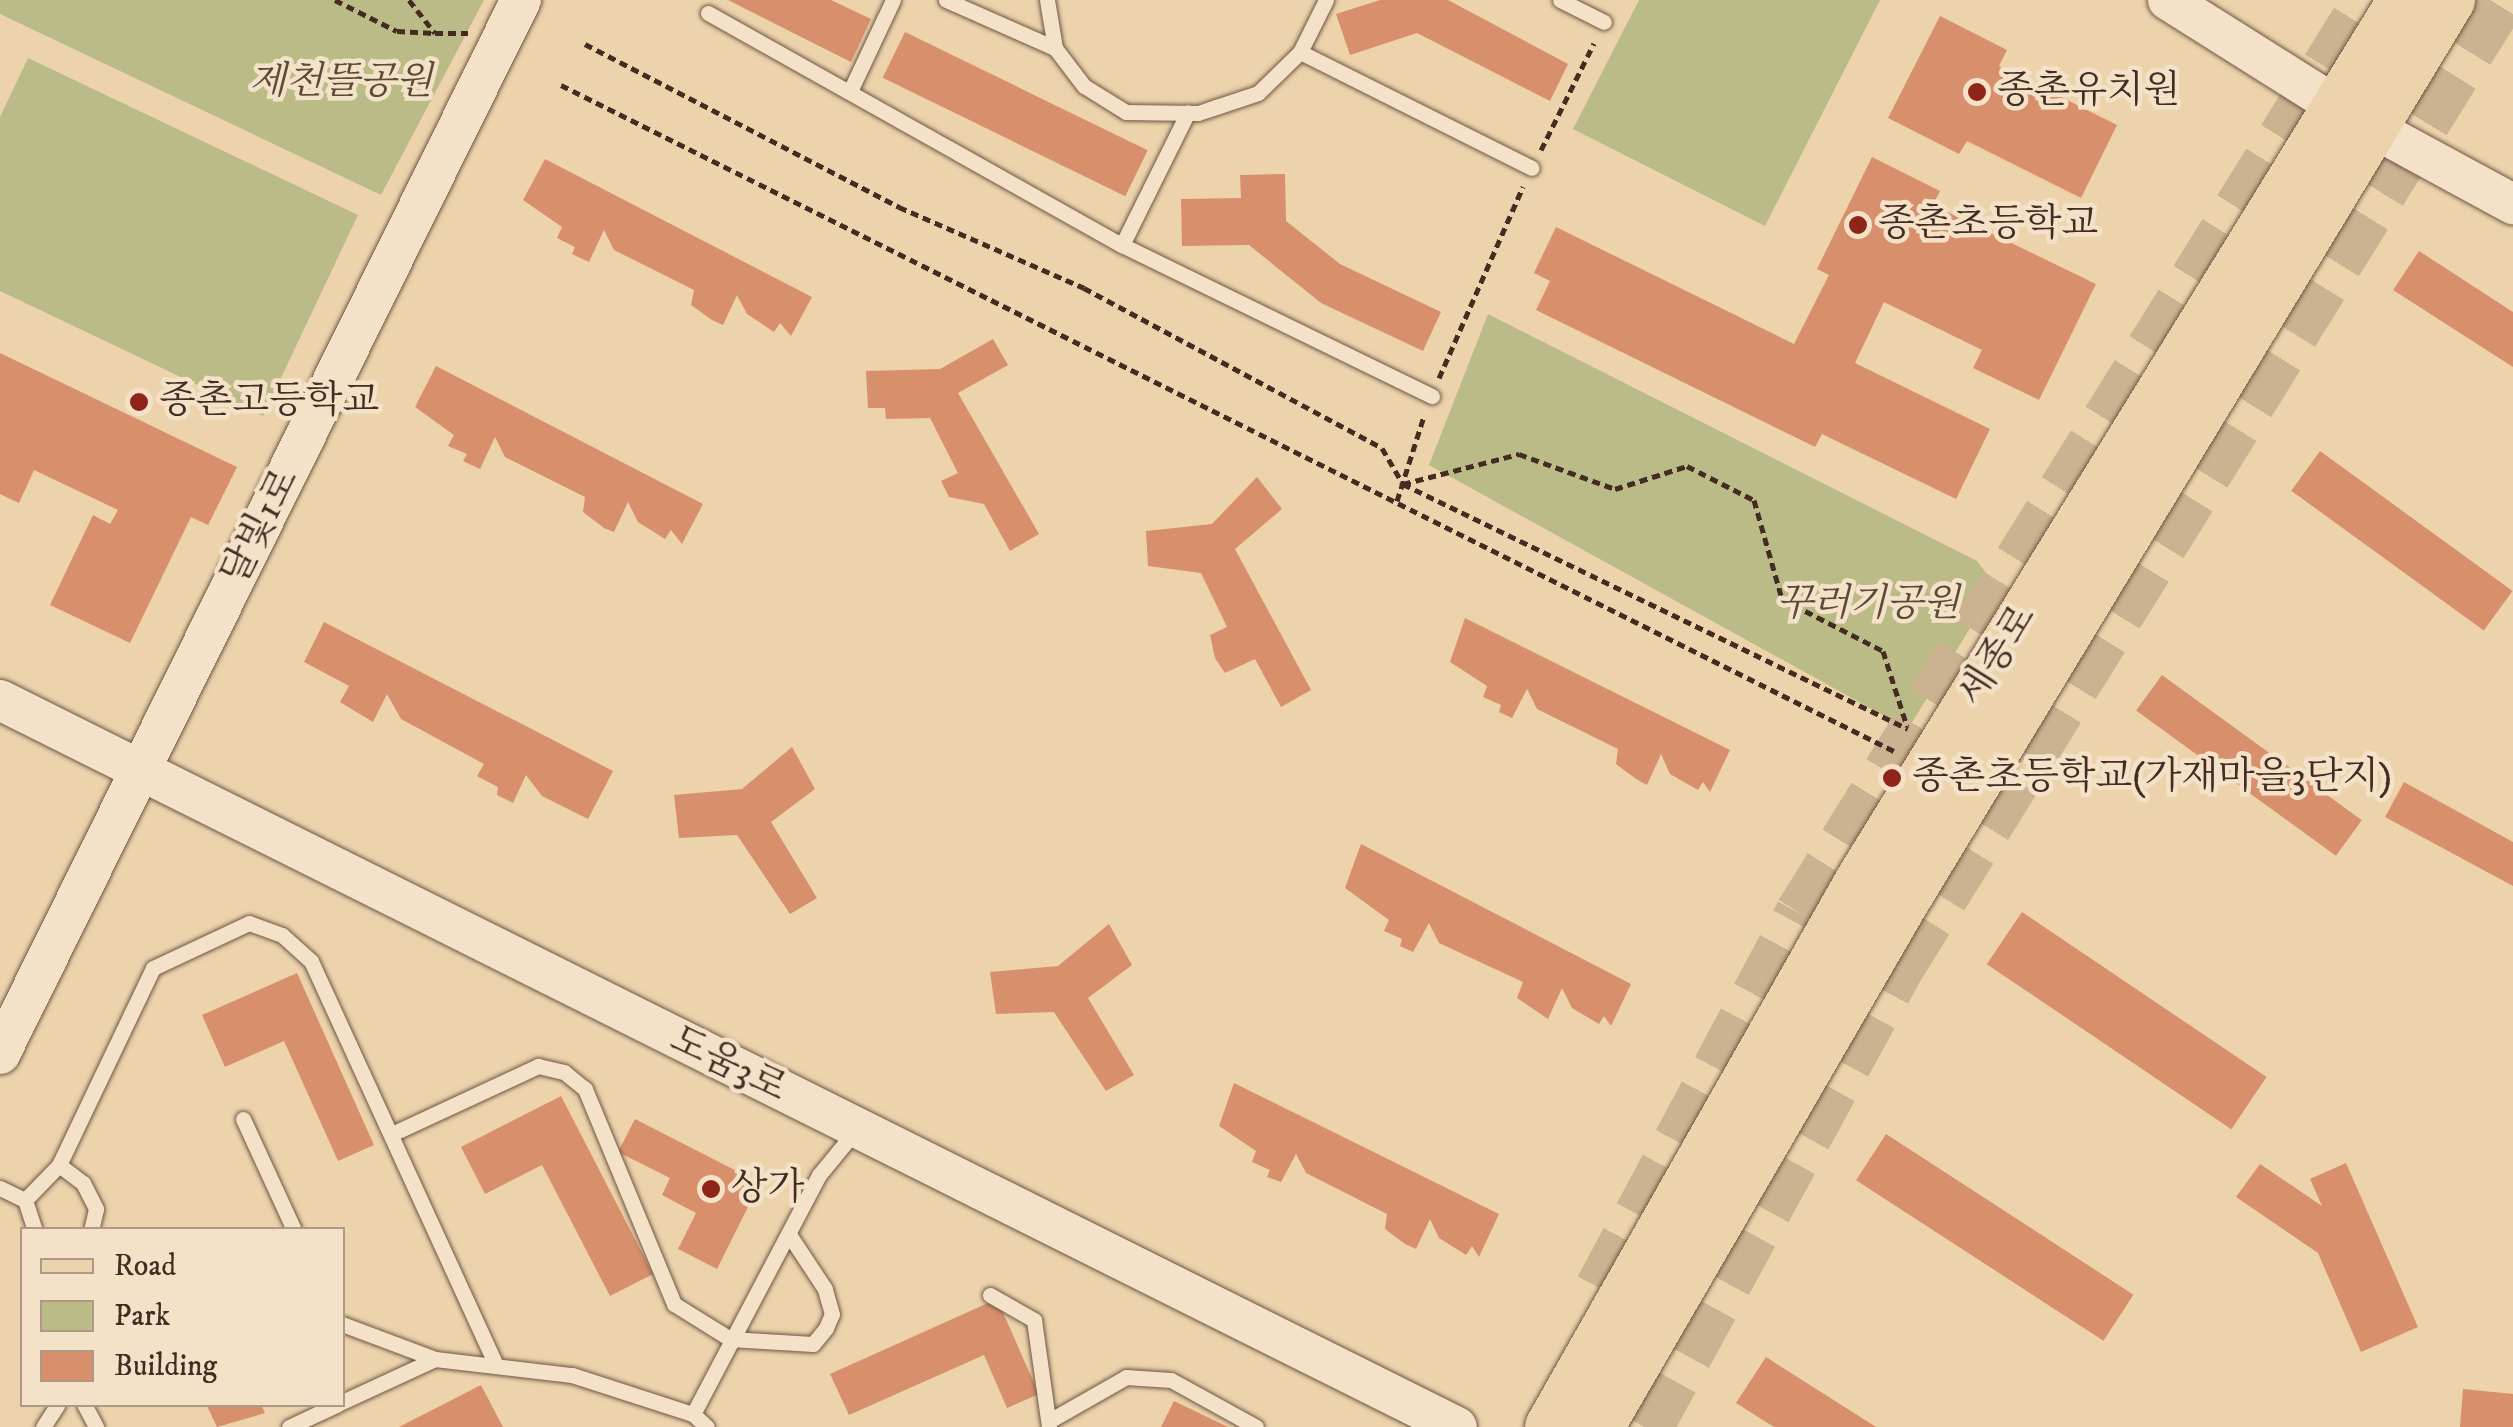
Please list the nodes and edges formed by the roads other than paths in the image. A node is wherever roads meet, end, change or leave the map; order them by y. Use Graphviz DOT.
graph roads {
  1 [pos="521,0"];
  2 [pos="893,0"];
  3 [pos="946,0"];
  4 [pos="1047,0"];
  5 [pos="1326,0"];
  6 [pos="1560,0"];
  7 [pos="2168,0"];
  8 [pos="2403,0"];
  9 [pos="2450,0"];
  10 [pos="708,12"];
  11 [pos="1604,22"];
  12 [pos="1055,48"];
  13 [pos="1300,52"];
  14 [pos="852,87"];
  15 [pos="1188,112"];
  16 [pos="2354,117"];
  17 [pos="1532,168"];
  18 [pos="2513,204"];
  19 [pos="1122,245"];
  20 [pos="1432,396"];
  21 [pos="0,700"];
  22 [pos="140,770"];
  23 [pos="0,1054"];
  24 [pos="242,1118"];
  25 [pos="857,1128"];
  26 [pos="396,1132"];
  27 [pos="59,1164"];
  28 [pos="0,1188"];
  29 [pos="25,1200"];
  30 [pos="35,1227"];
  31 [pos="90,1227"];
  32 [pos="293,1227"];
  33 [pos="790,1236"];
  34 [pos="990,1295"];
  35 [pos="345,1325"];
  36 [pos="730,1339"];
  37 [pos="435,1359"];
  38 [pos="494,1360"];
  39 [pos="345,1401"];
  40 [pos="332,1407"];
  41 [pos="692,1414"];
  42 [pos="1049,1424"];
  43 [pos="289,1427"];
  44 [pos="707,1427"];
  45 [pos="1256,1427"];
  46 [pos="1457,1427"];
  47 [pos="1550,1427"];
  48 [pos="1599,1427"];
  1 -- 22 [label="street, 달빛1로"];
  2 -- 14 [label="lane"];
  3 -- 12 [label="lane"];
  4 -- 12 [label="lane"];
  5 -- 13 [label="lane"];
  6 -- 11 [label="lane"];
  7 -- 16 [label="street"];
  8 -- 16 [label="main road, 세종로"];
  9 -- 16 [label="main road, 세종로"];
  10 -- 14 [label="lane"];
  12 -- 15 [label="lane"];
  13 -- 15 [label="lane"];
  13 -- 17 [label="lane"];
  14 -- 19 [label="lane"];
  15 -- 19 [label="lane"];
  16 -- 18 [label="street"];
  16 -- 47 [label="main road, 세종로"];
  16 -- 48 [label="main road, 세종로"];
  19 -- 20 [label="lane"];
  21 -- 22 [label="street, 도움3로"];
  22 -- 23 [label="street, 달빛1로"];
  22 -- 25 [label="street, 도움3로"];
  24 -- 32 [label="lane"];
  25 -- 33 [label="lane"];
  25 -- 46 [label="street, 도움3로"];
  26 -- 27 [label="lane"];
  26 -- 36 [label="lane"];
  26 -- 38 [label="lane"];
  27 -- 29 [label="lane"];
  27 -- 31 [label="lane"];
  28 -- 29 [label="lane"];
  29 -- 30 [label="lane"];
  33 -- 36 [label="lane"];
  33 -- 36 [label="lane"];
  34 -- 42 [label="lane"];
  35 -- 37 [label="lane"];
  36 -- 41 [label="lane"];
  37 -- 38 [label="lane"];
  37 -- 39 [label="lane"];
  38 -- 41 [label="lane"];
  40 -- 43 [label="lane"];
  41 -- 44 [label="lane"];
  42 -- 45 [label="lane"];
}
